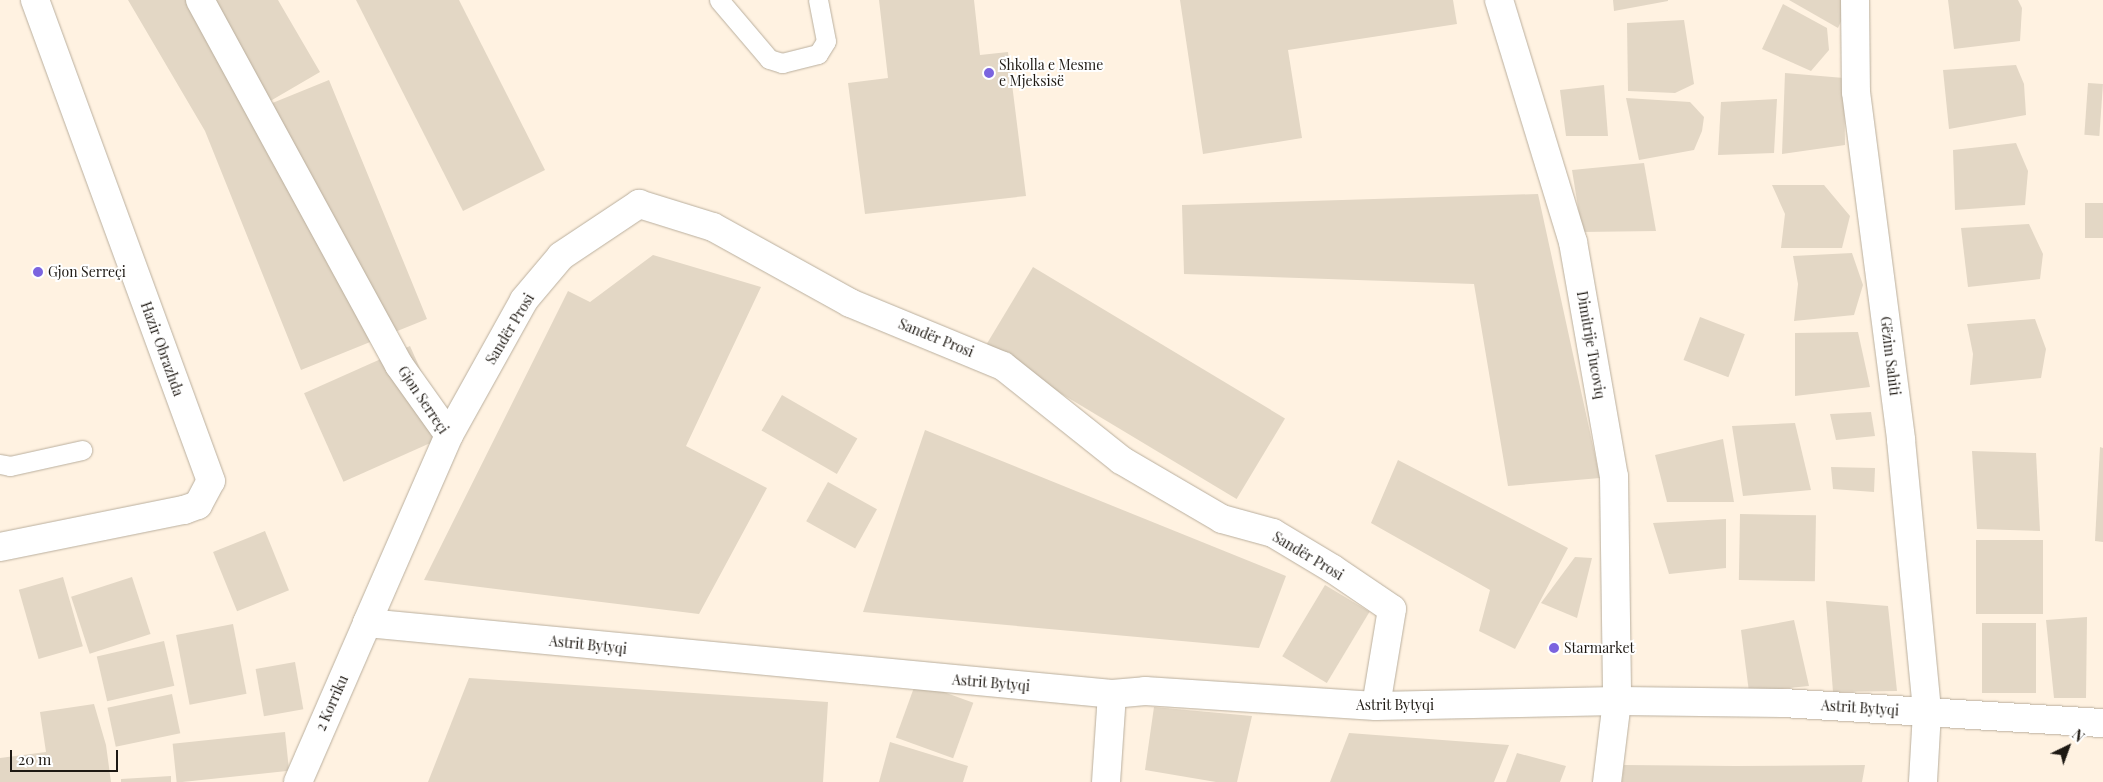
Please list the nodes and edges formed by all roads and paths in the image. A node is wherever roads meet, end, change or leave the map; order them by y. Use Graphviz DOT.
graph roads {
  1 [pos="35,0"];
  2 [pos="200,0"];
  3 [pos="719,0"];
  4 [pos="818,0"];
  5 [pos="1499,0"];
  6 [pos="1855,0"];
  7 [pos="449,435"];
  8 [pos="82,450"];
  9 [pos="0,464"];
  10 [pos="0,547"];
  11 [pos="367,623"];
  12 [pos="1112,694"];
  13 [pos="1618,701"];
  14 [pos="1376,706"];
  15 [pos="1927,712"];
  16 [pos="2103,723"];
  17 [pos="298,782"];
  18 [pos="1106,782"];
  19 [pos="1606,782"];
  20 [pos="1923,782"];
  1 -- 10 [label="street, Hazir Obrazhda"];
  2 -- 7 [label="street, Gjon Serreçi"];
  3 -- 4 [label="lane"];
  5 -- 13 [label="street, Dimitrije Tucoviq"];
  6 -- 15 [label="street, Gëzim Sahiti"];
  7 -- 11 [label="street, Gjon Serreçi"];
  7 -- 14 [label="street, Sandër Prosi"];
  8 -- 9 [label="lane"];
  11 -- 12 [label="street, Astrit Bytyqi"];
  11 -- 17 [label="street, 2 Korriku"];
  12 -- 14 [label="street, Astrit Bytyqi"];
  12 -- 18 [label="street"];
  13 -- 14 [label="street, Astrit Bytyqi"];
  13 -- 15 [label="street, Astrit Bytyqi"];
  13 -- 19 [label="street"];
  15 -- 16 [label="street, Astrit Bytyqi"];
  15 -- 20 [label="street, Gëzim Sahiti"];
}
